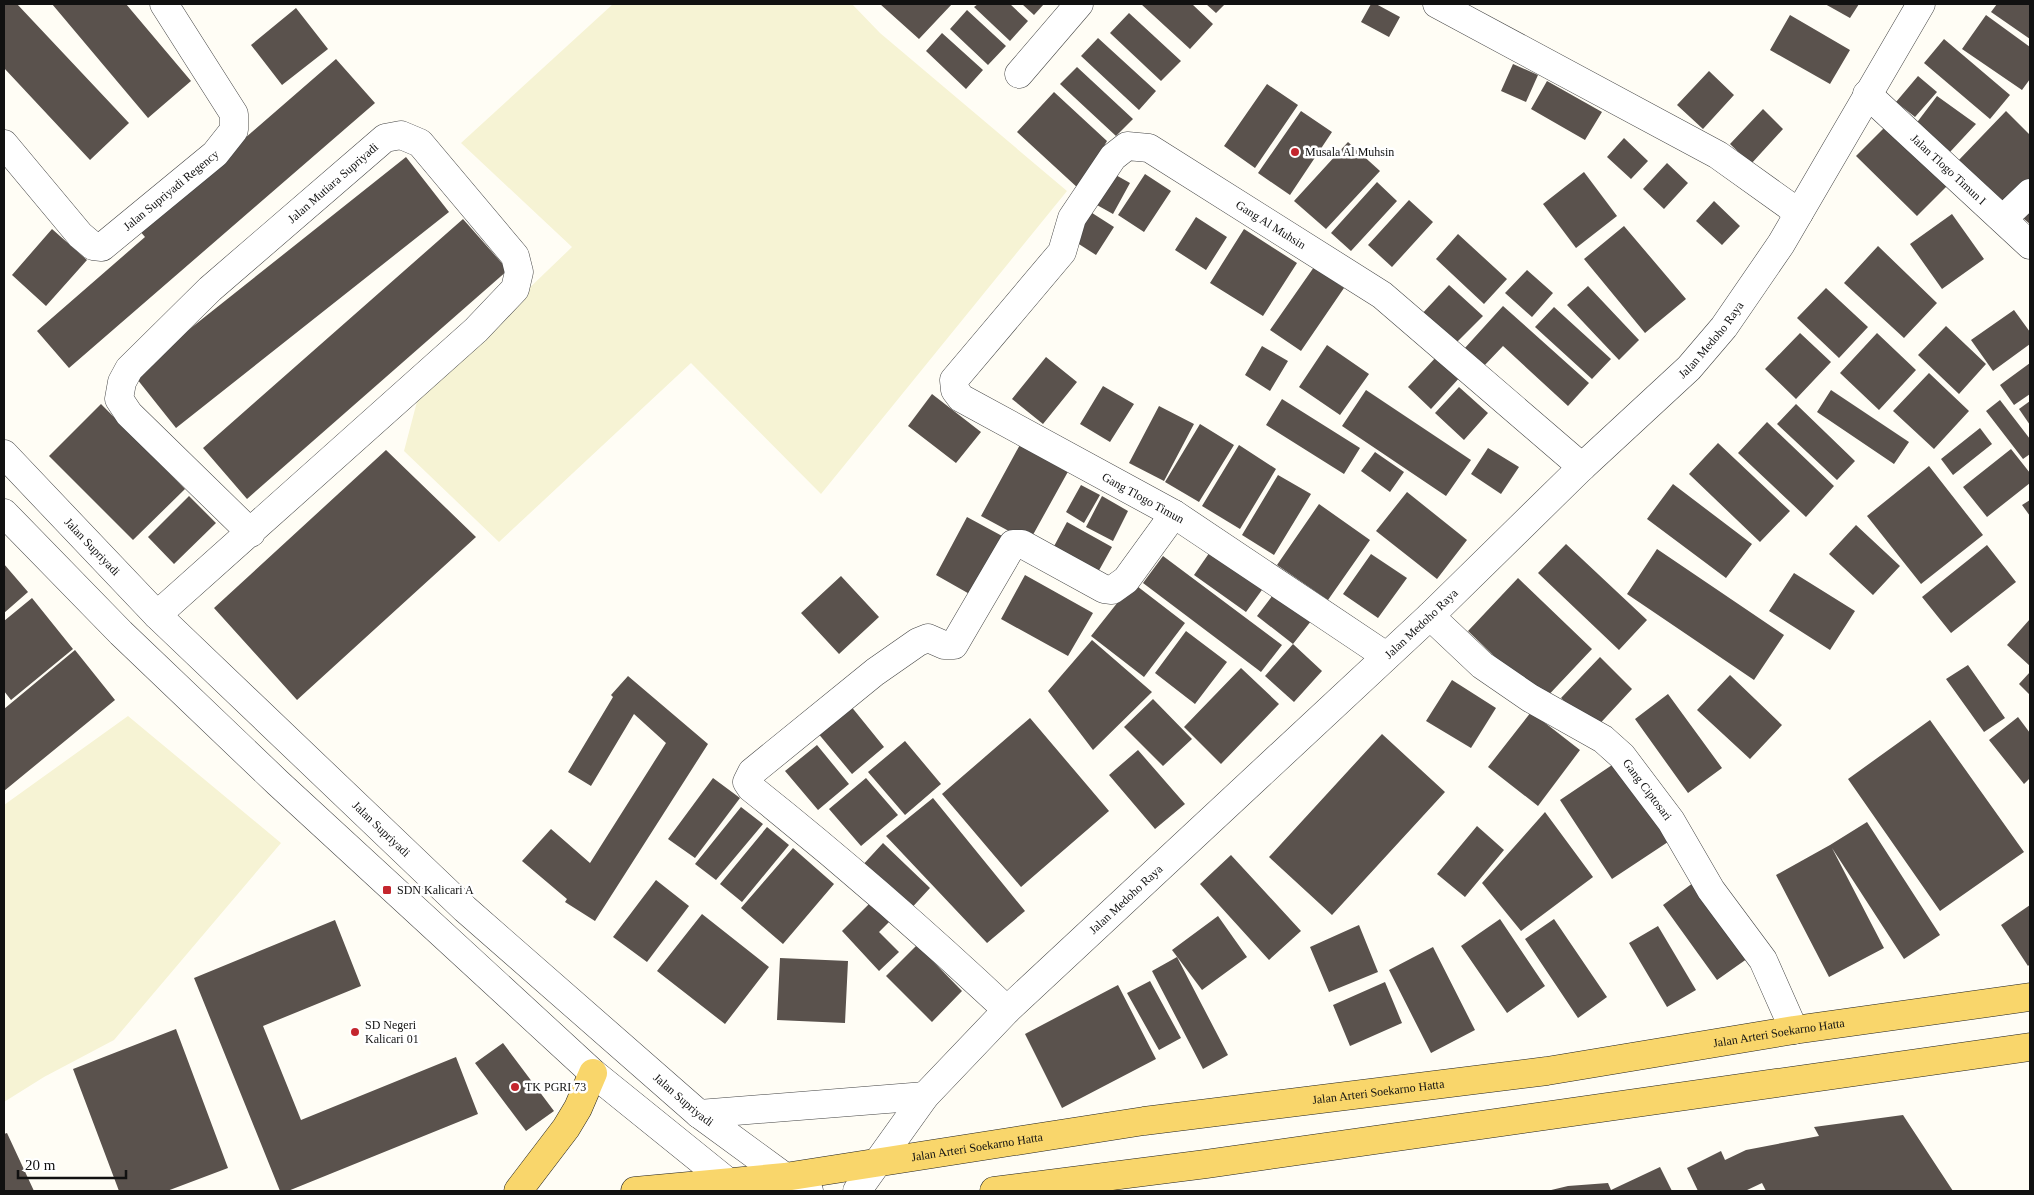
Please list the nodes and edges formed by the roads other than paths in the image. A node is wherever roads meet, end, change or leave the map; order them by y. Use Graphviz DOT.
graph roads {
  1 [pos="164,4"];
  2 [pos="1078,4"];
  3 [pos="1437,4"];
  4 [pos="1921,4"];
  5 [pos="1019,74"];
  6 [pos="1867,94"];
  7 [pos="4,144"];
  8 [pos="2030,193"];
  9 [pos="1798,213"];
  10 [pos="2003,219"];
  11 [pos="2030,245"];
  12 [pos="995,332"];
  13 [pos="4,454"];
  14 [pos="1582,467"];
  15 [pos="4,512"];
  16 [pos="1174,514"];
  17 [pos="251,533"];
  18 [pos="157,616"];
  19 [pos="1430,616"];
  20 [pos="1386,656"];
  21 [pos="465,909"];
  22 [pos="442,934"];
  23 [pos="2030,997"];
  24 [pos="1007,1010"];
  25 [pos="1794,1030"];
  26 [pos="2030,1047"];
  27 [pos="593,1073"];
  28 [pos="926,1096"];
  29 [pos="699,1114"];
  30 [pos="879,1161"];
  31 [pos="785,1177"];
  32 [pos="733,1186"];
  33 [pos="518,1191"];
  34 [pos="635,1191"];
  35 [pos="809,1191"];
  36 [pos="857,1191"];
  37 [pos="994,1191"];
  1 -- 7 [label="street, Jalan Supriyadi Regency"];
  2 -- 5 [label="street"];
  3 -- 9 [label="street"];
  4 -- 6 [label="street, Jalan Medoho Raya"];
  6 -- 9 [label="street, Jalan Medoho Raya"];
  6 -- 10 [label="street, Jalan Tlogo Timun I"];
  8 -- 10 [label="street"];
  9 -- 14 [label="street, Jalan Medoho Raya"];
  10 -- 11 [label="street, Jalan Tlogo Timun I"];
  12 -- 14 [label="street, Gang Al Muhsin"];
  12 -- 16 [label="street, Gang Tlogo Timun"];
  13 -- 18 [label="street, Jalan Supriyadi"];
  14 -- 19 [label="street, Jalan Medoho Raya"];
  15 -- 22 [label="street"];
  16 -- 20 [label="street, Gang Tlogo Timun"];
  16 -- 24 [label="street"];
  17 -- 17 [label="street, Jalan Mutiara Supriyadi"];
  17 -- 18 [label="street, Jalan Mutiara Supriyadi"];
  18 -- 21 [label="street, Jalan Supriyadi"];
  19 -- 20 [label="street, Jalan Medoho Raya"];
  19 -- 25 [label="street, Gang Ciptosari"];
  20 -- 24 [label="street, Jalan Medoho Raya"];
  21 -- 22 [label="street"];
  21 -- 29 [label="street, Jalan Supriyadi"];
  22 -- 27 [label="street"];
  23 -- 25 [label="main road, Jalan Arteri Soekarno Hatta"];
  24 -- 28 [label="street, Jalan Medoho Raya"];
  25 -- 30 [label="main road, Jalan Arteri Soekarno Hatta"];
  26 -- 37 [label="main road"];
  27 -- 32 [label="street"];
  27 -- 33 [label="main road"];
  28 -- 29 [label="street"];
  28 -- 30 [label="street, Jalan Medoho Raya"];
  29 -- 31 [label="street, Jalan Supriyadi"];
  30 -- 31 [label="main road, Jalan Arteri Soekarno Hatta"];
  30 -- 36 [label="street, Jalan Medoho Raya"];
  31 -- 32 [label="main road, Jalan Arteri Soekarno Hatta"];
  31 -- 35 [label="street, Jalan Supriyadi"];
  32 -- 34 [label="main road, Jalan Arteri Soekarno Hatta"];
}
